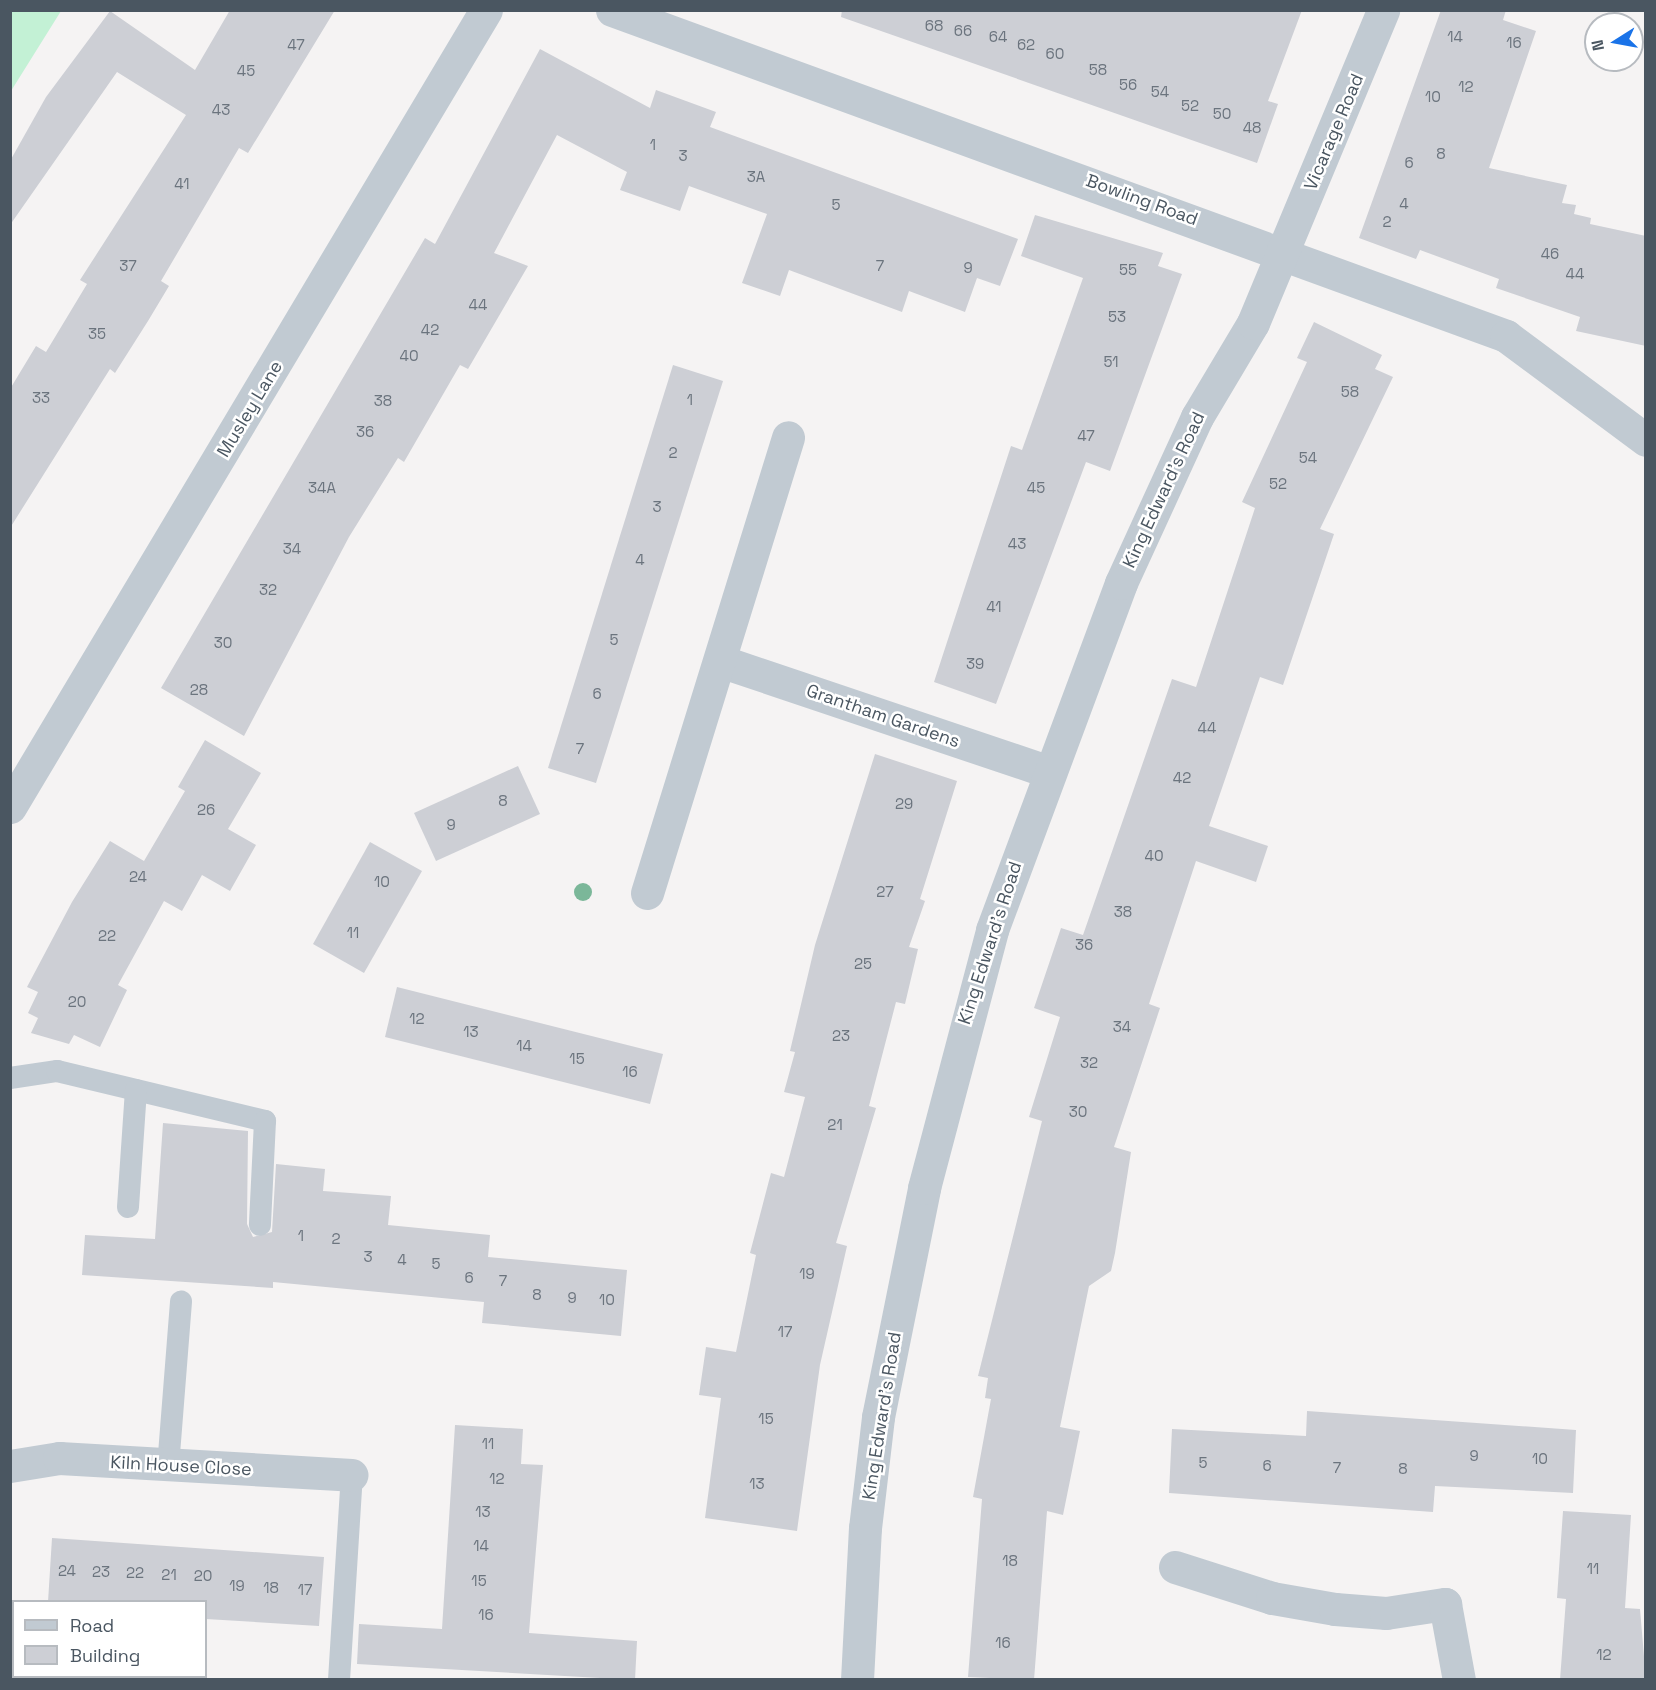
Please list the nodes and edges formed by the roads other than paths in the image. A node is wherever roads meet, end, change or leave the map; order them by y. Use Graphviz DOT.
graph roads {
  1 [pos="486,10"];
  2 [pos="612,10"];
  3 [pos="1383,10"];
  4 [pos="1282,253"];
  5 [pos="788,437"];
  6 [pos="1646,440"];
  7 [pos="720,661"];
  8 [pos="1047,771"];
  9 [pos="10,807"];
  10 [pos="647,893"];
  11 [pos="10,1078"];
  12 [pos="136,1090"];
  13 [pos="128,1207"];
  14 [pos="260,1225"];
  15 [pos="181,1302"];
  16 [pos="10,1466"];
  17 [pos="168,1467"];
  18 [pos="352,1475"];
  19 [pos="1175,1567"];
  20 [pos="339,1680"];
  21 [pos="857,1680"];
  22 [pos="1459,1680"];
  1 -- 9 [label="street, Musley Lane"];
  2 -- 4 [label="street, Bowling Road"];
  3 -- 4 [label="street, Vicarage Road"];
  4 -- 6 [label="street, Bowling Road"];
  4 -- 8 [label="street, King Edward's Road"];
  5 -- 7 [label="street"];
  7 -- 8 [label="street, Grantham Gardens"];
  7 -- 10 [label="street"];
  8 -- 21 [label="street, King Edward's Road"];
  11 -- 12 [label="lane"];
  12 -- 13 [label="lane"];
  12 -- 14 [label="lane"];
  15 -- 17 [label="lane"];
  16 -- 17 [label="street, Kiln House Close"];
  17 -- 18 [label="street, Kiln House Close"];
  18 -- 20 [label="lane"];
  19 -- 22 [label="street"];
}
